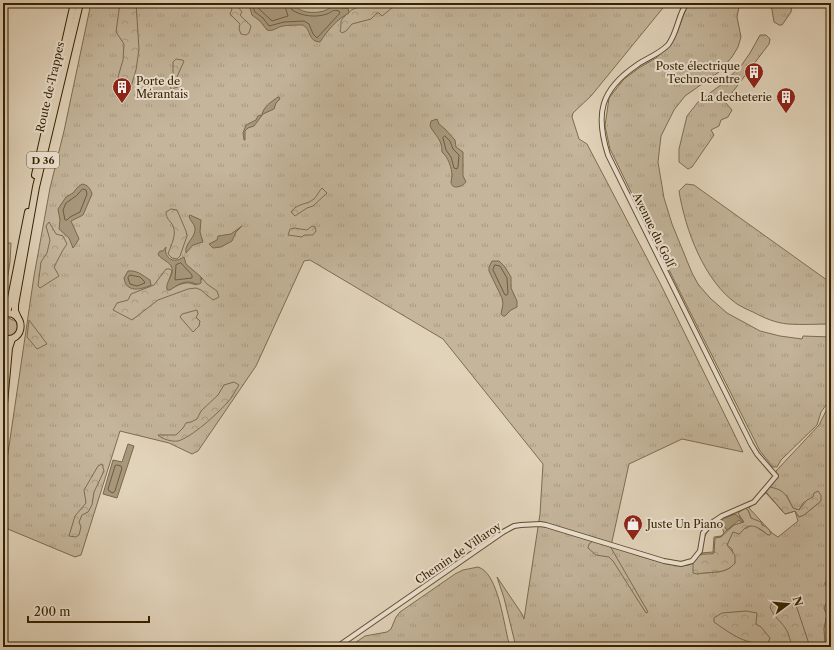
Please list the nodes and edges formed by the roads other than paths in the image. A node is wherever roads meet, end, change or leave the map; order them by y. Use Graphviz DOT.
graph roads {
  1 [pos="74,3"];
  2 [pos="80,3"];
  3 [pos="687,3"];
  4 [pos="3,314"];
  5 [pos="18,318"];
  6 [pos="3,338"];
  7 [pos="12,339"];
  8 [pos="3,342"];
  9 [pos="3,367"];
  10 [pos="3,415"];
  11 [pos="694,558"];
  12 [pos="337,647"];
  1 -- 4 [label="main road, Route de Trappes / D 36"];
  2 -- 5 [label="main road, Route de Trappes / D 36"];
  3 -- 11 [label="street, Avenue du Golf"];
  4 -- 5 [label="main road"];
  5 -- 7 [label="main road, Route de Trappes"];
  6 -- 7 [label="main road"];
  7 -- 10 [label="main road"];
  8 -- 9 [label="main road"];
  11 -- 12 [label="street, Chemin de Villaroy"];
}
